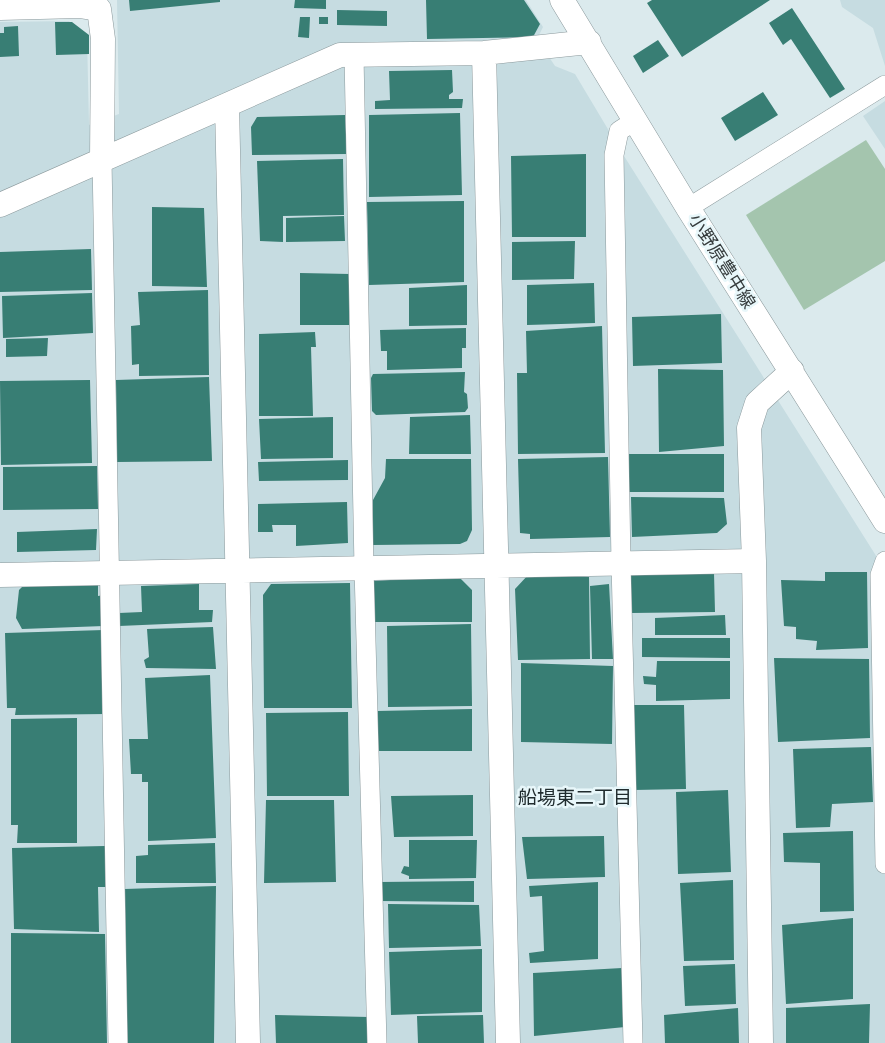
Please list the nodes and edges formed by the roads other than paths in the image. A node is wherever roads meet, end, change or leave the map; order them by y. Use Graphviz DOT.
graph roads {
  1 [pos="562,0"];
  2 [pos="0,8"];
  3 [pos="590,42"];
  4 [pos="484,53"];
  5 [pos="354,55"];
  6 [pos="885,85"];
  7 [pos="227,105"];
  8 [pos="636,120"];
  9 [pos="102,160"];
  10 [pos="0,205"];
  11 [pos="688,208"];
  12 [pos="792,371"];
  13 [pos="885,521"];
  14 [pos="754,561"];
  15 [pos="885,561"];
  16 [pos="620,563"];
  17 [pos="496,566"];
  18 [pos="364,568"];
  19 [pos="237,570"];
  20 [pos="109,573"];
  21 [pos="0,575"];
  22 [pos="885,864"];
  23 [pos="118,1043"];
  24 [pos="248,1043"];
  25 [pos="377,1043"];
  26 [pos="508,1043"];
  27 [pos="633,1043"];
  28 [pos="761,1043"];
  1 -- 3 [label="street, 小野原豊中線"];
  2 -- 9 [label="street"];
  3 -- 4 [label="street"];
  3 -- 8 [label="street, 小野原豊中線"];
  4 -- 5 [label="street"];
  4 -- 17 [label="street"];
  5 -- 7 [label="street"];
  5 -- 18 [label="street"];
  6 -- 11 [label="street"];
  7 -- 9 [label="street"];
  7 -- 19 [label="street"];
  8 -- 11 [label="street, 小野原豊中線"];
  8 -- 16 [label="street"];
  9 -- 10 [label="street"];
  9 -- 20 [label="street"];
  11 -- 12 [label="street, 小野原豊中線"];
  12 -- 13 [label="street, 小野原豊中線"];
  12 -- 14 [label="street"];
  14 -- 16 [label="street"];
  14 -- 28 [label="street"];
  15 -- 22 [label="street"];
  16 -- 17 [label="street"];
  16 -- 27 [label="street"];
  17 -- 18 [label="street"];
  17 -- 26 [label="street"];
  18 -- 19 [label="street"];
  18 -- 25 [label="street"];
  19 -- 20 [label="street"];
  19 -- 24 [label="street"];
  20 -- 21 [label="street"];
  20 -- 23 [label="street"];
}
